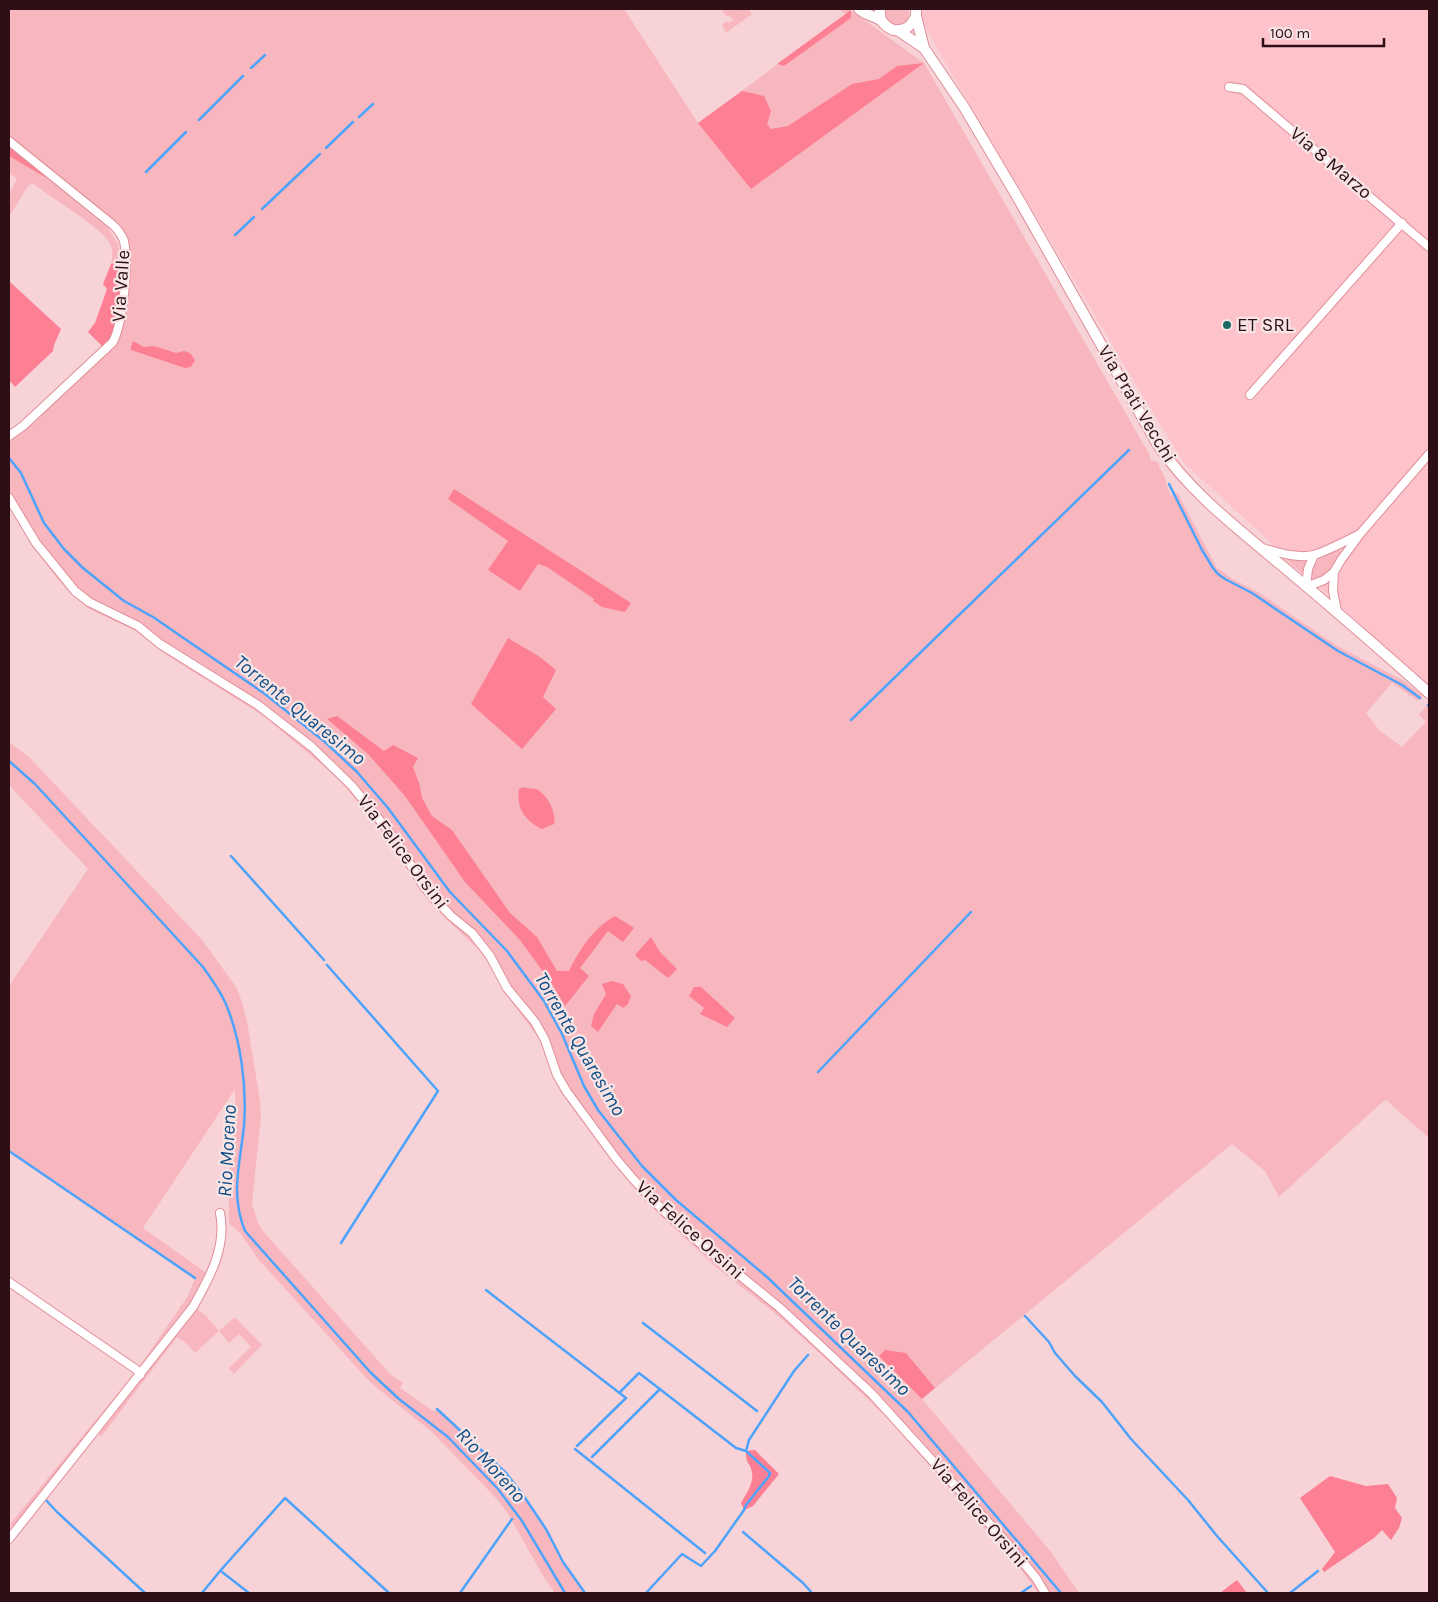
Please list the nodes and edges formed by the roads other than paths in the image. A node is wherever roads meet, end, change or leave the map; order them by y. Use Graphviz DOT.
graph roads {
  1 [pos="860,9"];
  2 [pos="880,9"];
  3 [pos="916,12"];
  4 [pos="881,20"];
  5 [pos="899,31"];
  6 [pos="924,48"];
  7 [pos="1229,87"];
  8 [pos="9,141"];
  9 [pos="1402,223"];
  10 [pos="1429,247"];
  11 [pos="1250,395"];
  12 [pos="9,436"];
  13 [pos="1429,454"];
  14 [pos="9,498"];
  15 [pos="1360,534"];
  16 [pos="1260,547"];
  17 [pos="1314,554"];
  18 [pos="1334,572"];
  19 [pos="1306,587"];
  20 [pos="1336,611"];
  21 [pos="1429,693"];
  22 [pos="220,1214"];
  23 [pos="9,1282"];
  24 [pos="140,1375"];
  25 [pos="9,1540"];
  26 [pos="1045,1593"];
  1 -- 4 [label="main road, Via Prati Vecchi"];
  2 -- 4 [label="main road"];
  3 -- 5 [label="main road, Via Prati Vecchi"];
  3 -- 6 [label="main road, Via Prati Vecchi"];
  4 -- 5 [label="main road, Via Prati Vecchi"];
  5 -- 6 [label="main road, Via Prati Vecchi"];
  6 -- 16 [label="main road, Via Prati Vecchi"];
  7 -- 9 [label="street, Via 8 Marzo"];
  8 -- 12 [label="street, Via Valle"];
  9 -- 10 [label="street, Via 8 Marzo"];
  9 -- 11 [label="street"];
  13 -- 15 [label="street"];
  14 -- 26 [label="street, Via Felice Orsini"];
  15 -- 17 [label="street"];
  15 -- 18 [label="street"];
  16 -- 17 [label="street"];
  16 -- 19 [label="main road, Via Prati Vecchi"];
  17 -- 19 [label="street"];
  18 -- 19 [label="street"];
  18 -- 20 [label="street"];
  19 -- 20 [label="main road, Via Prati Vecchi"];
  20 -- 21 [label="main road, Via Prati Vecchi"];
  22 -- 24 [label="street"];
  23 -- 24 [label="street"];
  24 -- 25 [label="street"];
}
